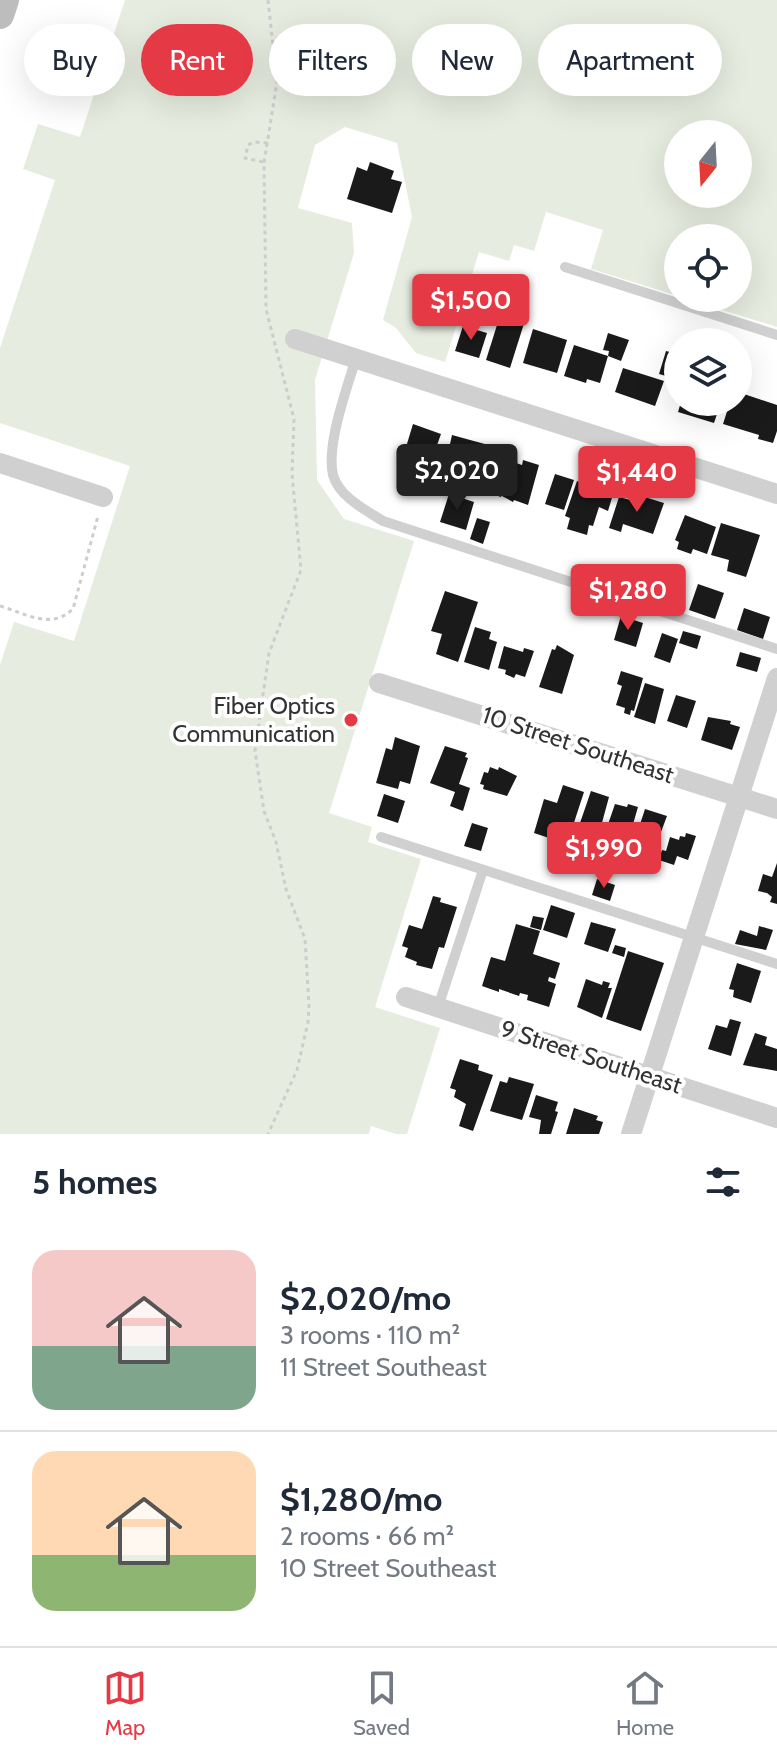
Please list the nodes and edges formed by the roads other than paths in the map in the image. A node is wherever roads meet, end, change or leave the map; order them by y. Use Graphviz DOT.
graph roads {
  1 [pos="5,0"];
  2 [pos="0,15"];
  3 [pos="565,267"];
  4 [pos="777,335"];
  5 [pos="295,339"];
  6 [pos="356,358"];
  7 [pos="0,463"];
  8 [pos="777,494"];
  9 [pos="103,497"];
  10 [pos="777,649"];
  11 [pos="777,678"];
  12 [pos="379,683"];
  13 [pos="739,796"];
  14 [pos="777,809"];
  15 [pos="381,837"];
  16 [pos="483,870"];
  17 [pos="694,938"];
  18 [pos="777,964"];
  19 [pos="406,997"];
  20 [pos="438,1007"];
  21 [pos="649,1076"];
  22 [pos="777,1118"];
  23 [pos="631,1134"];
  1 -- 2 [label="main road"];
  3 -- 4 [label="lane"];
  5 -- 6 [label="street"];
  6 -- 8 [label="street"];
  6 -- 10 [label="lane"];
  7 -- 9 [label="street"];
  11 -- 13 [label="street"];
  12 -- 13 [label="street, 10 Street Southeast"];
  13 -- 14 [label="street, 10 Street Southeast"];
  13 -- 17 [label="street"];
  15 -- 16 [label="lane"];
  16 -- 17 [label="lane"];
  16 -- 20 [label="lane"];
  17 -- 18 [label="lane"];
  17 -- 21 [label="street"];
  19 -- 20 [label="street, 9 Street Southeast"];
  20 -- 21 [label="street, 9 Street Southeast"];
  21 -- 22 [label="street, 9 Street Southeast"];
  21 -- 23 [label="street"];
}
